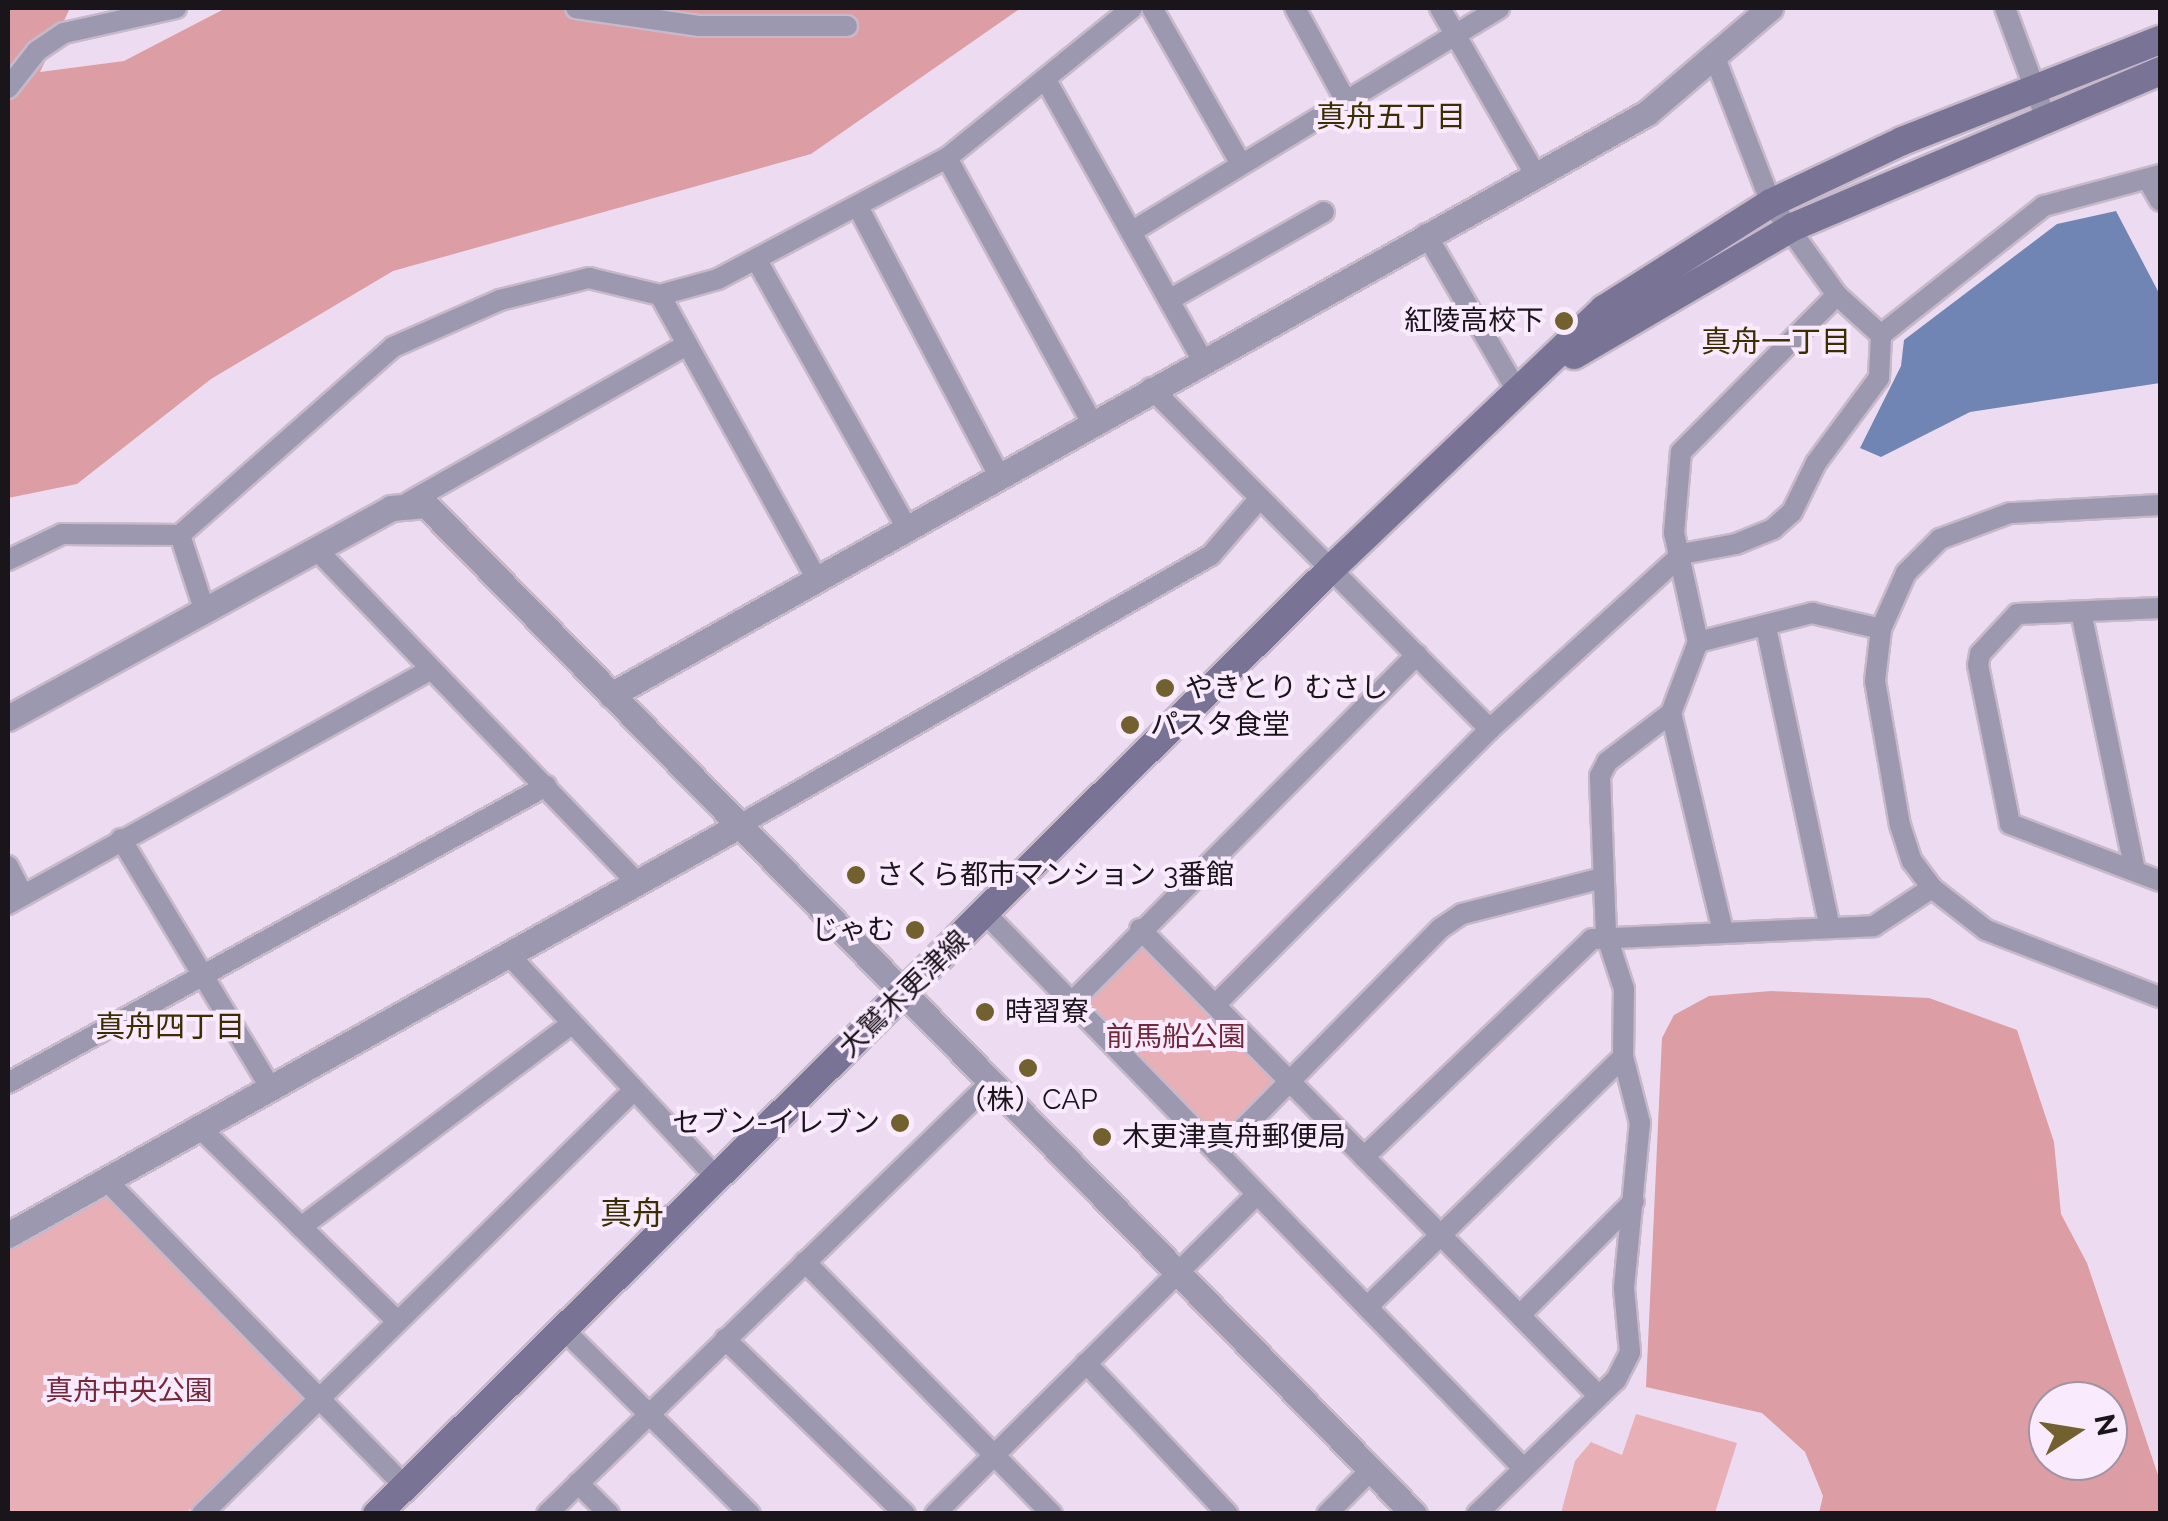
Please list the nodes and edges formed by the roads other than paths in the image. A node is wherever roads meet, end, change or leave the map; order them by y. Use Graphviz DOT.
graph roads {
  1 [pos="176,8"];
  2 [pos="576,8"];
  3 [pos="1132,8"];
  4 [pos="1152,8"];
  5 [pos="1295,8"];
  6 [pos="1440,8"];
  7 [pos="1499,8"];
  8 [pos="1770,8"];
  9 [pos="2005,8"];
  10 [pos="847,26"];
  11 [pos="1455,34"];
  12 [pos="2160,40"];
  13 [pos="1714,58"];
  14 [pos="2160,70"];
  15 [pos="1047,82"];
  16 [pos="8,88"];
  17 [pos="1346,101"];
  18 [pos="2040,103"];
  19 [pos="947,158"];
  20 [pos="1242,164"];
  21 [pos="1534,174"];
  22 [pos="2154,177"];
  23 [pos="2160,201"];
  24 [pos="1771,202"];
  25 [pos="858,206"];
  26 [pos="1324,212"];
  27 [pos="1792,227"];
  28 [pos="1130,232"];
  29 [pos="1426,234"];
  30 [pos="756,259"];
  31 [pos="660,295"];
  32 [pos="1837,295"];
  33 [pos="1169,300"];
  34 [pos="1880,335"];
  35 [pos="685,346"];
  36 [pos="1202,359"];
  37 [pos="1150,388"];
  38 [pos="1517,391"];
  39 [pos="1091,421"];
  40 [pos="998,474"];
  41 [pos="1260,498"];
  42 [pos="409,502"];
  43 [pos="2160,505"];
  44 [pos="906,526"];
  45 [pos="180,535"];
  46 [pos="317,550"];
  47 [pos="1682,554"];
  48 [pos="8,560"];
  49 [pos="1330,569"];
  50 [pos="816,578"];
  51 [pos="2160,608"];
  52 [pos="205,612"];
  53 [pos="2081,612"];
  54 [pos="1766,627"];
  55 [pos="1881,629"];
  56 [pos="1698,642"];
  57 [pos="1416,655"];
  58 [pos="431,670"];
  59 [pos="611,695"];
  60 [pos="1670,713"];
  61 [pos="8,718"];
  62 [pos="1490,730"];
  63 [pos="546,786"];
  64 [pos="738,826"];
  65 [pos="121,839"];
  66 [pos="8,866"];
  67 [pos="2134,870"];
  68 [pos="1602,878"];
  69 [pos="2160,881"];
  70 [pos="636,882"];
  71 [pos="1932,888"];
  72 [pos="15,900"];
  73 [pos="986,914"];
  74 [pos="1830,927"];
  75 [pos="1140,929"];
  76 [pos="1723,931"];
  77 [pos="1606,934"];
  78 [pos="508,954"];
  79 [pos="202,973"];
  80 [pos="900,996"];
  81 [pos="2160,997"];
  82 [pos="1071,1002"];
  83 [pos="1214,1005"];
  84 [pos="570,1025"];
  85 [pos="1623,1057"];
  86 [pos="1288,1080"];
  87 [pos="8,1083"];
  88 [pos="270,1085"];
  89 [pos="988,1085"];
  90 [pos="633,1091"];
  91 [pos="198,1126"];
  92 [pos="1218,1154"];
  93 [pos="1364,1157"];
  94 [pos="716,1177"];
  95 [pos="105,1179"];
  96 [pos="1257,1194"];
  97 [pos="1634,1201"];
  98 [pos="301,1226"];
  99 [pos="8,1235"];
  100 [pos="1441,1235"];
  101 [pos="805,1262"];
  102 [pos="1176,1273"];
  103 [pos="1367,1307"];
  104 [pos="1520,1315"];
  105 [pos="396,1320"];
  106 [pos="563,1330"];
  107 [pos="725,1339"];
  108 [pos="1086,1363"];
  109 [pos="1598,1395"];
  110 [pos="320,1398"];
  111 [pos="650,1411"];
  112 [pos="995,1454"];
  113 [pos="1522,1467"];
  114 [pos="1371,1470"];
  115 [pos="578,1482"];
  116 [pos="405,1486"];
  117 [pos="202,1514"];
  118 [pos="377,1514"];
  119 [pos="546,1514"];
  120 [pos="609,1514"];
  121 [pos="750,1514"];
  122 [pos="905,1514"];
  123 [pos="935,1514"];
  124 [pos="1052,1514"];
  125 [pos="1228,1514"];
  126 [pos="1327,1514"];
  127 [pos="1414,1514"];
  128 [pos="1477,1514"];
  1 -- 16 [label="street"];
  2 -- 10 [label="street"];
  3 -- 15 [label="street"];
  4 -- 20 [label="street"];
  5 -- 17 [label="street"];
  6 -- 11 [label="street"];
  7 -- 11 [label="street"];
  8 -- 13 [label="street"];
  9 -- 18 [label="street"];
  11 -- 17 [label="street"];
  11 -- 21 [label="street"];
  12 -- 18 [label="main road"];
  13 -- 21 [label="street"];
  13 -- 24 [label="street"];
  14 -- 18 [label="main road"];
  15 -- 19 [label="street"];
  15 -- 28 [label="street"];
  17 -- 20 [label="street"];
  18 -- 24 [label="main road"];
  18 -- 27 [label="main road"];
  19 -- 25 [label="street"];
  19 -- 39 [label="street"];
  20 -- 28 [label="street"];
  21 -- 29 [label="street"];
  22 -- 23 [label="street"];
  22 -- 34 [label="street"];
  24 -- 27 [label="street"];
  24 -- 38 [label="main road"];
  25 -- 30 [label="street"];
  25 -- 40 [label="street"];
  26 -- 33 [label="street"];
  27 -- 32 [label="street"];
  27 -- 38 [label="main road"];
  28 -- 33 [label="street"];
  29 -- 36 [label="street"];
  29 -- 38 [label="street"];
  30 -- 31 [label="street"];
  30 -- 44 [label="street"];
  31 -- 35 [label="street"];
  31 -- 45 [label="street"];
  32 -- 34 [label="street"];
  32 -- 47 [label="street"];
  33 -- 36 [label="street"];
  34 -- 47 [label="street"];
  35 -- 42 [label="street"];
  35 -- 50 [label="street"];
  36 -- 37 [label="street"];
  37 -- 39 [label="street"];
  37 -- 41 [label="street"];
  38 -- 49 [label="main road, 大鷲木更津線"];
  39 -- 40 [label="street"];
  40 -- 44 [label="street"];
  41 -- 49 [label="street"];
  41 -- 64 [label="street"];
  42 -- 46 [label="street"];
  42 -- 59 [label="street"];
  43 -- 55 [label="street"];
  44 -- 50 [label="street"];
  45 -- 48 [label="street"];
  45 -- 52 [label="street"];
  46 -- 52 [label="street"];
  46 -- 58 [label="street"];
  47 -- 56 [label="street"];
  47 -- 62 [label="street"];
  49 -- 57 [label="street"];
  49 -- 73 [label="main road, 大鷲木更津線"];
  50 -- 59 [label="street"];
  51 -- 53 [label="street"];
  52 -- 61 [label="street"];
  53 -- 67 [label="street"];
  53 -- 67 [label="street"];
  54 -- 55 [label="street"];
  54 -- 56 [label="street"];
  54 -- 74 [label="street"];
  55 -- 71 [label="street"];
  56 -- 60 [label="street"];
  57 -- 62 [label="street"];
  57 -- 75 [label="street"];
  58 -- 63 [label="street"];
  58 -- 65 [label="street"];
  59 -- 64 [label="street"];
  60 -- 68 [label="street"];
  60 -- 76 [label="street"];
  62 -- 83 [label="street"];
  63 -- 70 [label="street"];
  63 -- 79 [label="street"];
  64 -- 70 [label="street"];
  64 -- 80 [label="street"];
  65 -- 72 [label="street"];
  65 -- 79 [label="street"];
  66 -- 72 [label="street"];
  67 -- 69 [label="street"];
  68 -- 77 [label="street"];
  68 -- 86 [label="street"];
  70 -- 78 [label="street"];
  71 -- 74 [label="street"];
  71 -- 81 [label="street"];
  73 -- 80 [label="main road, 大鷲木更津線"];
  73 -- 82 [label="street"];
  74 -- 76 [label="street"];
  75 -- 82 [label="street"];
  75 -- 83 [label="street"];
  76 -- 77 [label="street"];
  77 -- 85 [label="street"];
  77 -- 93 [label="street"];
  78 -- 84 [label="street"];
  78 -- 88 [label="street"];
  79 -- 87 [label="street"];
  79 -- 88 [label="street"];
  80 -- 89 [label="street"];
  80 -- 94 [label="main road, 大鷲木更津線"];
  82 -- 92 [label="street"];
  83 -- 86 [label="street"];
  84 -- 90 [label="street"];
  84 -- 98 [label="street"];
  85 -- 97 [label="street"];
  85 -- 100 [label="street"];
  86 -- 92 [label="street"];
  86 -- 93 [label="street"];
  88 -- 91 [label="street"];
  89 -- 101 [label="street"];
  89 -- 102 [label="street"];
  90 -- 94 [label="street"];
  90 -- 105 [label="street"];
  91 -- 95 [label="street"];
  91 -- 98 [label="street"];
  92 -- 96 [label="street"];
  93 -- 100 [label="street"];
  94 -- 106 [label="main road, 大鷲木更津線"];
  95 -- 99 [label="street"];
  95 -- 110 [label="street"];
  96 -- 102 [label="street"];
  96 -- 103 [label="street"];
  97 -- 104 [label="street"];
  97 -- 109 [label="street"];
  98 -- 105 [label="street"];
  100 -- 103 [label="street"];
  100 -- 104 [label="street"];
  101 -- 107 [label="street"];
  101 -- 112 [label="street"];
  102 -- 108 [label="street"];
  102 -- 114 [label="street"];
  103 -- 113 [label="street"];
  104 -- 109 [label="street"];
  105 -- 110 [label="street"];
  106 -- 111 [label="street"];
  106 -- 116 [label="main road, 大鷲木更津線"];
  107 -- 111 [label="street"];
  107 -- 122 [label="street"];
  108 -- 112 [label="street"];
  108 -- 125 [label="street"];
  109 -- 113 [label="street"];
  110 -- 116 [label="street"];
  110 -- 117 [label="street"];
  111 -- 115 [label="street"];
  111 -- 121 [label="street"];
  112 -- 123 [label="street"];
  112 -- 124 [label="street"];
  113 -- 128 [label="street"];
  114 -- 126 [label="street"];
  114 -- 127 [label="street"];
  115 -- 119 [label="street"];
  115 -- 120 [label="street"];
  116 -- 118 [label="main road, 大鷲木更津線"];
}
